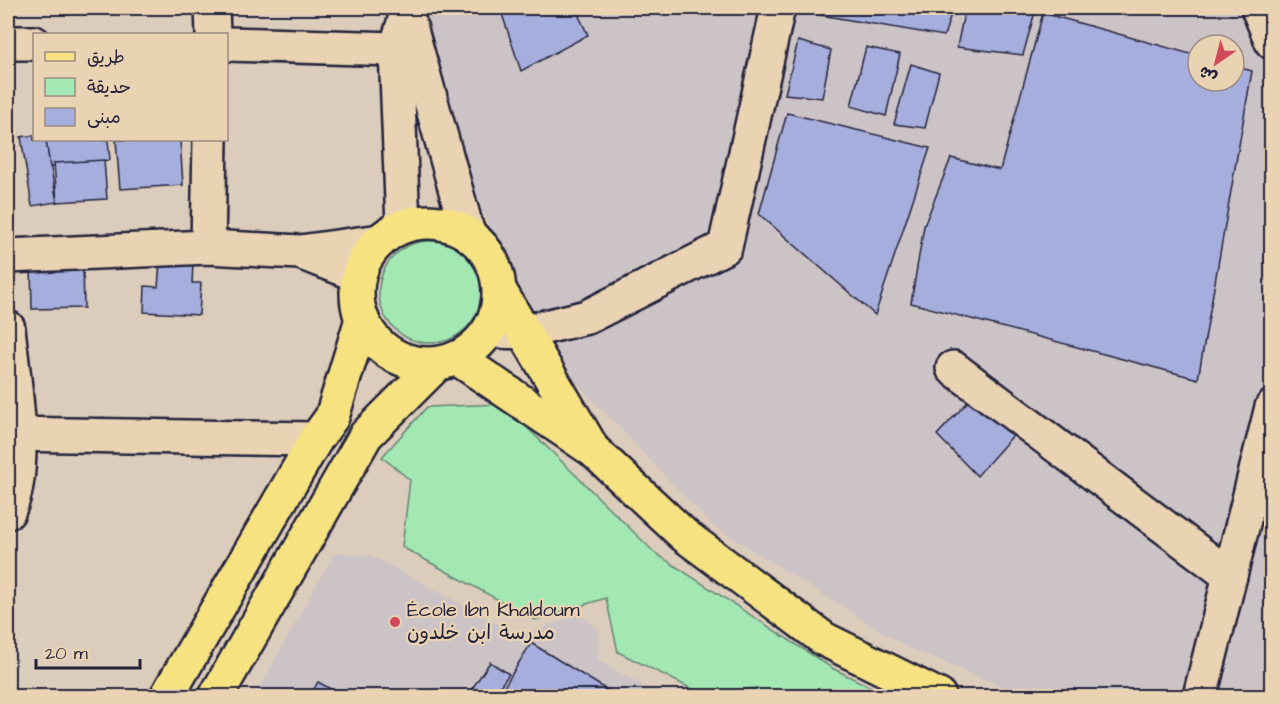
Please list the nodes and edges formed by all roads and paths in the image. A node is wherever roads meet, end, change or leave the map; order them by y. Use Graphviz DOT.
graph roads {
  1 [pos="212,8"];
  2 [pos="778,8"];
  3 [pos="1258,8"];
  4 [pos="406,11"];
  5 [pos="213,33"];
  6 [pos="1272,42"];
  7 [pos="8,43"];
  8 [pos="33,43"];
  9 [pos="228,44"];
  10 [pos="410,57"];
  11 [pos="210,141"];
  12 [pos="392,234"];
  13 [pos="468,234"];
  14 [pos="208,247"];
  15 [pos="300,252"];
  16 [pos="8,256"];
  17 [pos="359,275"];
  18 [pos="500,291"];
  19 [pos="362,319"];
  20 [pos="8,328"];
  21 [pos="489,331"];
  22 [pos="524,332"];
  23 [pos="447,361"];
  24 [pos="953,368"];
  25 [pos="1272,407"];
  26 [pos="13,434"];
  27 [pos="316,439"];
  28 [pos="593,450"];
  29 [pos="8,512"];
  30 [pos="1230,576"];
  31 [pos="167,696"];
  32 [pos="216,696"];
  33 [pos="938,696"];
  34 [pos="1200,696"];
  1 -- 5 [label="street"];
  2 -- 22 [label="street"];
  3 -- 6 [label="street"];
  4 -- 10 [label="street"];
  7 -- 8 [label="street"];
  9 -- 10 [label="street"];
  10 -- 12 [label="street"];
  10 -- 13 [label="street"];
  11 -- 14 [label="street"];
  12 -- 13 [label="main road"];
  12 -- 15 [label="street"];
  12 -- 17 [label="main road"];
  13 -- 18 [label="main road"];
  14 -- 15 [label="street"];
  14 -- 16 [label="street"];
  15 -- 17 [label="street"];
  17 -- 19 [label="main road"];
  18 -- 21 [label="main road"];
  18 -- 22 [label="main road"];
  19 -- 23 [label="main road"];
  19 -- 27 [label="main road"];
  20 -- 26 [label="street"];
  21 -- 22 [label="street"];
  21 -- 23 [label="main road"];
  22 -- 28 [label="main road"];
  23 -- 28 [label="main road"];
  23 -- 32 [label="main road"];
  24 -- 30 [label="street"];
  25 -- 30 [label="street"];
  26 -- 27 [label="street"];
  26 -- 29 [label="street"];
  27 -- 31 [label="main road"];
  28 -- 33 [label="main road"];
  30 -- 34 [label="street"];
}
